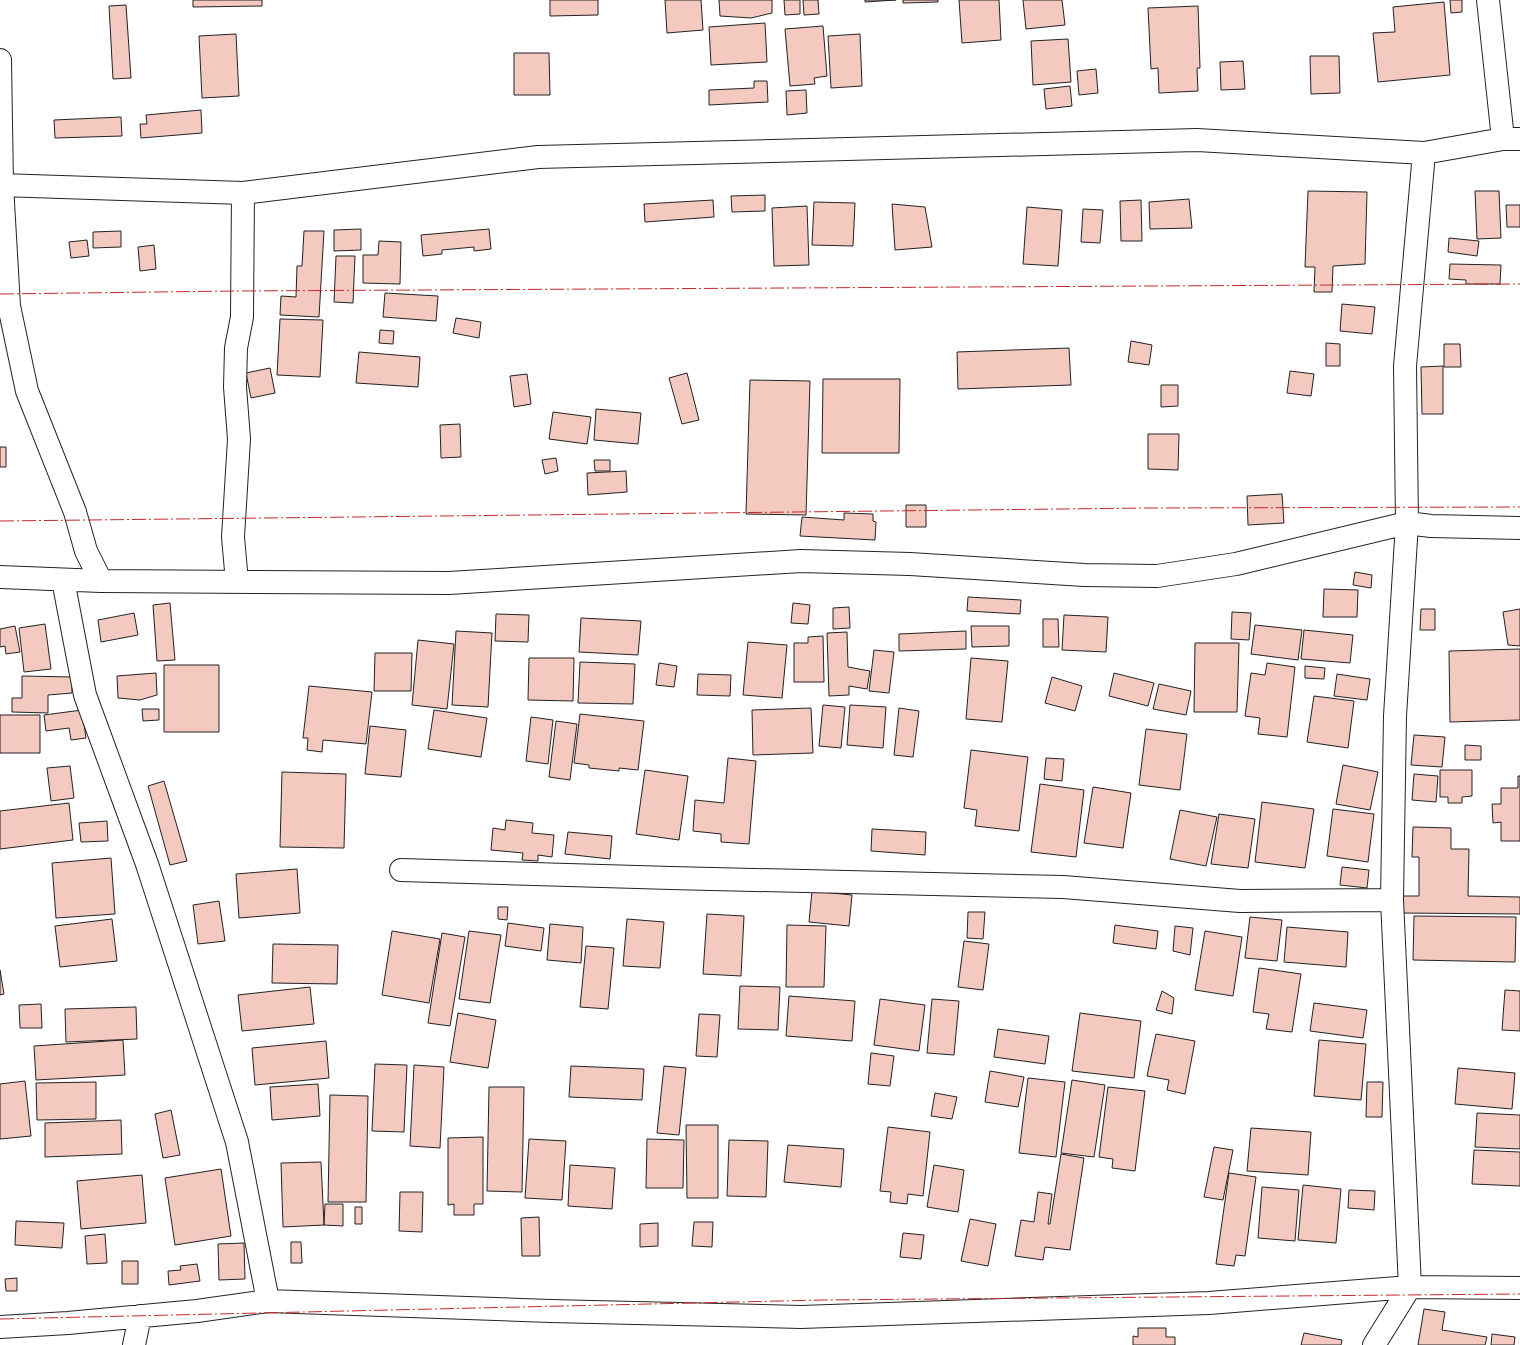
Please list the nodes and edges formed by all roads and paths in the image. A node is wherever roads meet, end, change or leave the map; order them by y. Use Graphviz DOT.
graph roads {
  1 [pos="1488,0"];
  2 [pos="0,60"];
  3 [pos="1512,139"];
  4 [pos="1424,153"];
  5 [pos="1,185"];
  6 [pos="243,193"];
  7 [pos="1406,523"];
  8 [pos="1520,528"];
  9 [pos="0,577"];
  10 [pos="63,580"];
  11 [pos="101,581"];
  12 [pos="237,582"];
  13 [pos="401,870"];
  14 [pos="1392,900"];
  15 [pos="1410,1287"];
  16 [pos="1520,1288"];
  17 [pos="268,1300"];
  18 [pos="140,1316"];
  19 [pos="0,1327"];
  20 [pos="134,1345"];
  21 [pos="1374,1345"];
  1 -- 3 [label="street"];
  2 -- 5 [label="street"];
  3 -- 4 [label="street"];
  4 -- 6 [label="street"];
  4 -- 7 [label="street"];
  5 -- 6 [label="street"];
  5 -- 11 [label="street"];
  6 -- 12 [label="street"];
  7 -- 8 [label="street"];
  7 -- 12 [label="street"];
  7 -- 14 [label="street"];
  9 -- 10 [label="street"];
  10 -- 11 [label="street"];
  10 -- 17 [label="street"];
  11 -- 12 [label="street"];
  13 -- 14 [label="street"];
  14 -- 15 [label="street"];
  15 -- 16 [label="street"];
  15 -- 17 [label="street"];
  15 -- 21 [label="street"];
  17 -- 18 [label="street"];
  18 -- 19 [label="street"];
  18 -- 20 [label="street"];
}
